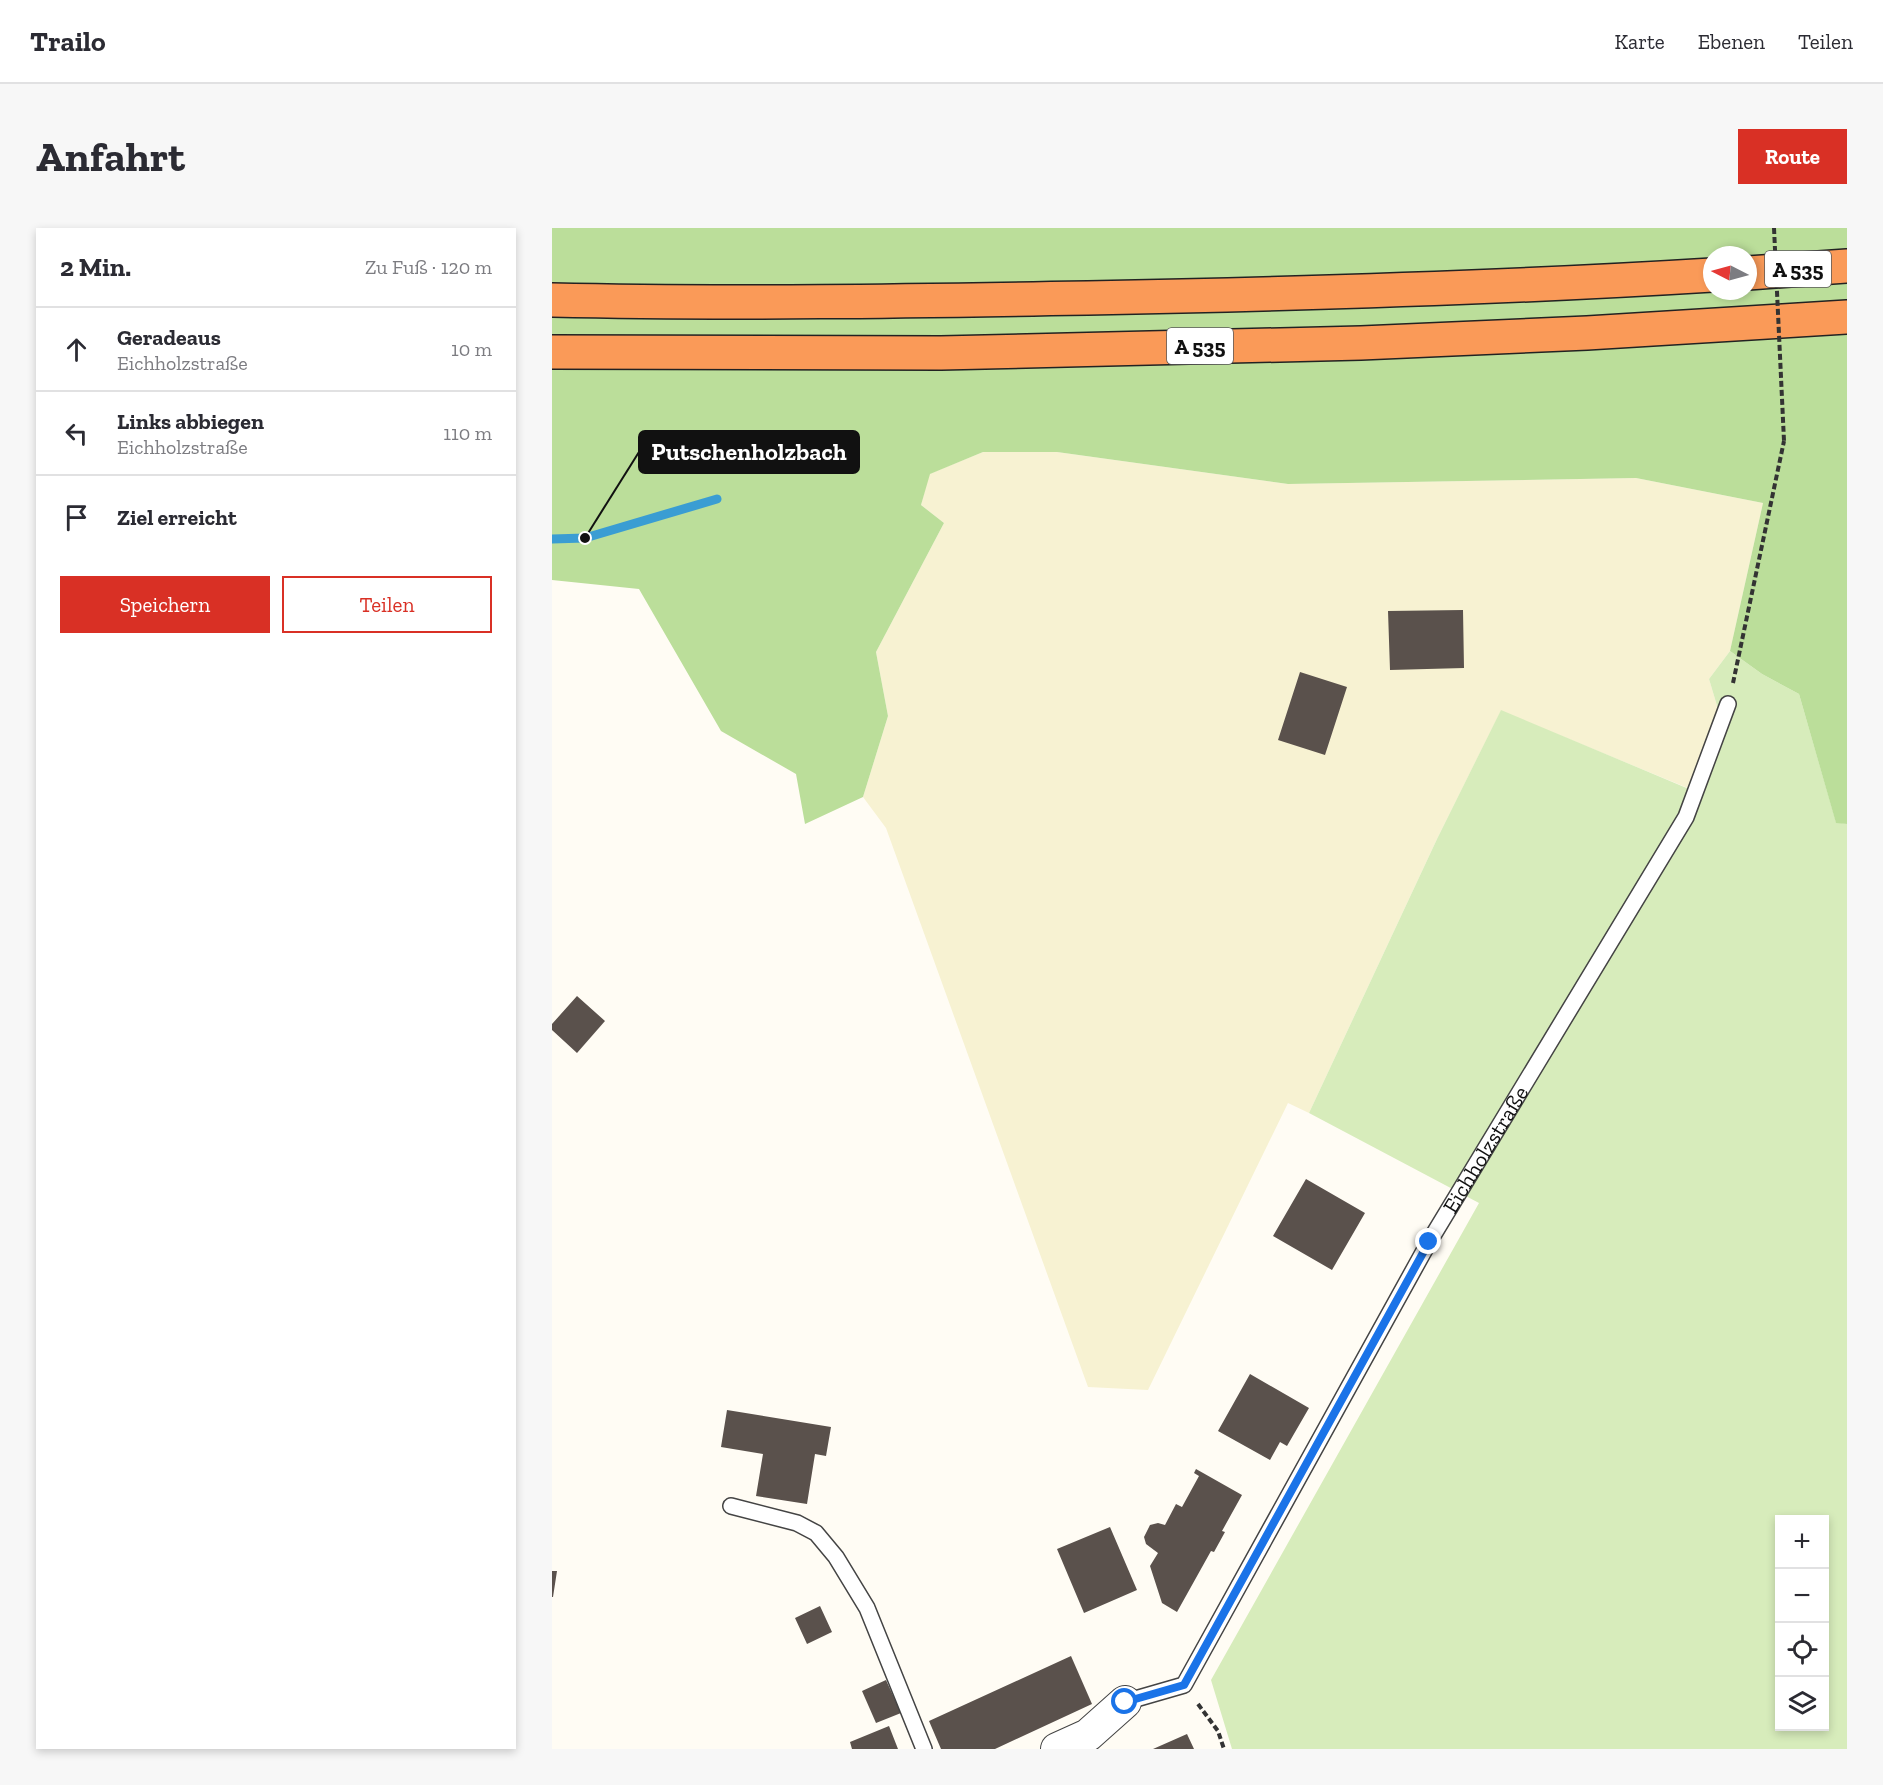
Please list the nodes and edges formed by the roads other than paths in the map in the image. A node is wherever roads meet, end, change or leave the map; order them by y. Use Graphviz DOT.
graph roads {
  1 [pos="1847,266"];
  2 [pos="1757,272"];
  3 [pos="1703,276"];
  4 [pos="552,300"];
  5 [pos="1847,317"];
  6 [pos="552,352"];
  7 [pos="1728,704"];
  8 [pos="730,1506"];
  9 [pos="1125,1702"];
  10 [pos="924,1749"];
  11 [pos="1057,1749"];
  1 -- 2 [label="highway, A 535"];
  3 -- 4 [label="highway, A 535"];
  5 -- 6 [label="highway, A 535"];
  7 -- 9 [label="lane, Eichholzstraße"];
  8 -- 10 [label="lane"];
  9 -- 11 [label="street"];
}
